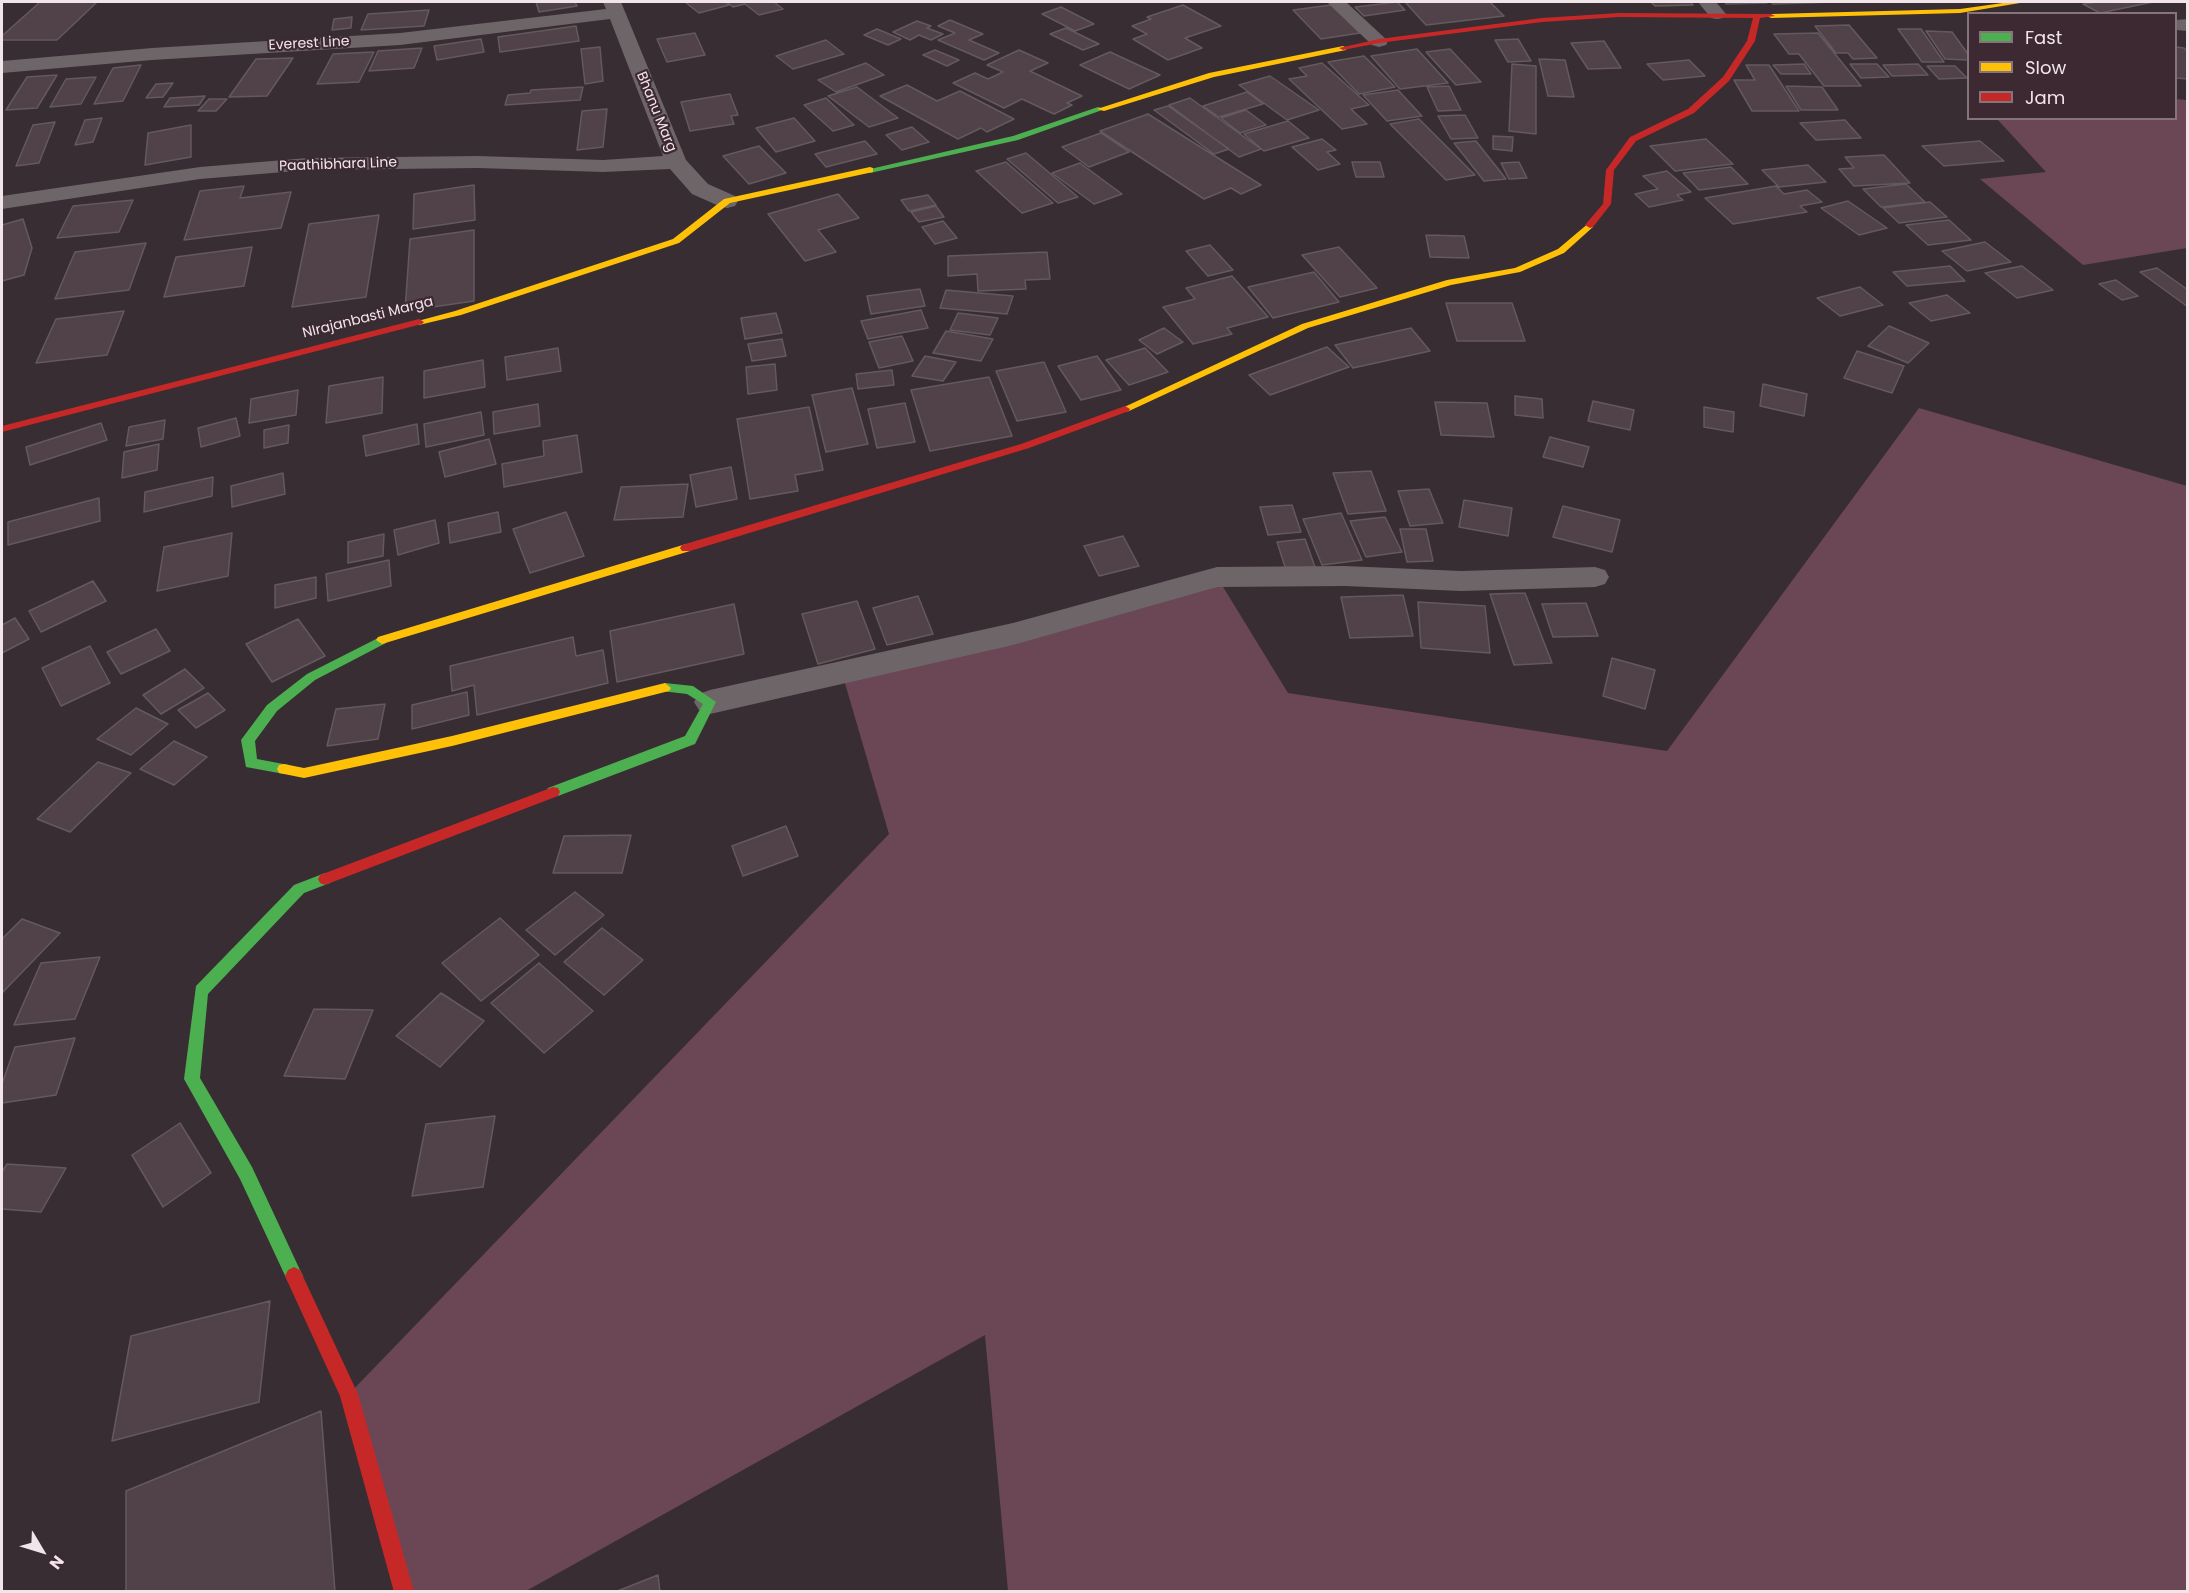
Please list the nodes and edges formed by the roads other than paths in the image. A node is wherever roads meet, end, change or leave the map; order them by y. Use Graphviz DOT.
graph roads {
  1 [pos="1336,2"];
  2 [pos="2022,2"];
  3 [pos="614,7"];
  4 [pos="1712,8"];
  5 [pos="1960,11"];
  6 [pos="1967,12"];
  7 [pos="1757,16"];
  8 [pos="1379,41"];
  9 [pos="2,67"];
  10 [pos="676,162"];
  11 [pos="727,201"];
  12 [pos="2,203"];
  13 [pos="2,429"];
  14 [pos="1595,577"];
  15 [pos="710,702"];
  16 [pos="404,1592"];
  1 -- 8 [label="street"];
  2 -- 5 [label="street"];
  3 -- 9 [label="street, Everest Line"];
  3 -- 10 [label="street, Bhanu Marg"];
  4 -- 7 [label="street"];
  4 -- 8 [label="street"];
  5 -- 6 [label="street"];
  5 -- 7 [label="street"];
  7 -- 15 [label="street"];
  8 -- 11 [label="street"];
  10 -- 11 [label="street, Bhanu Marg"];
  10 -- 12 [label="street, Paathibhara Line"];
  11 -- 13 [label="street, NIrajanbasti Marga"];
  14 -- 15 [label="street"];
  15 -- 16 [label="street"];
}
